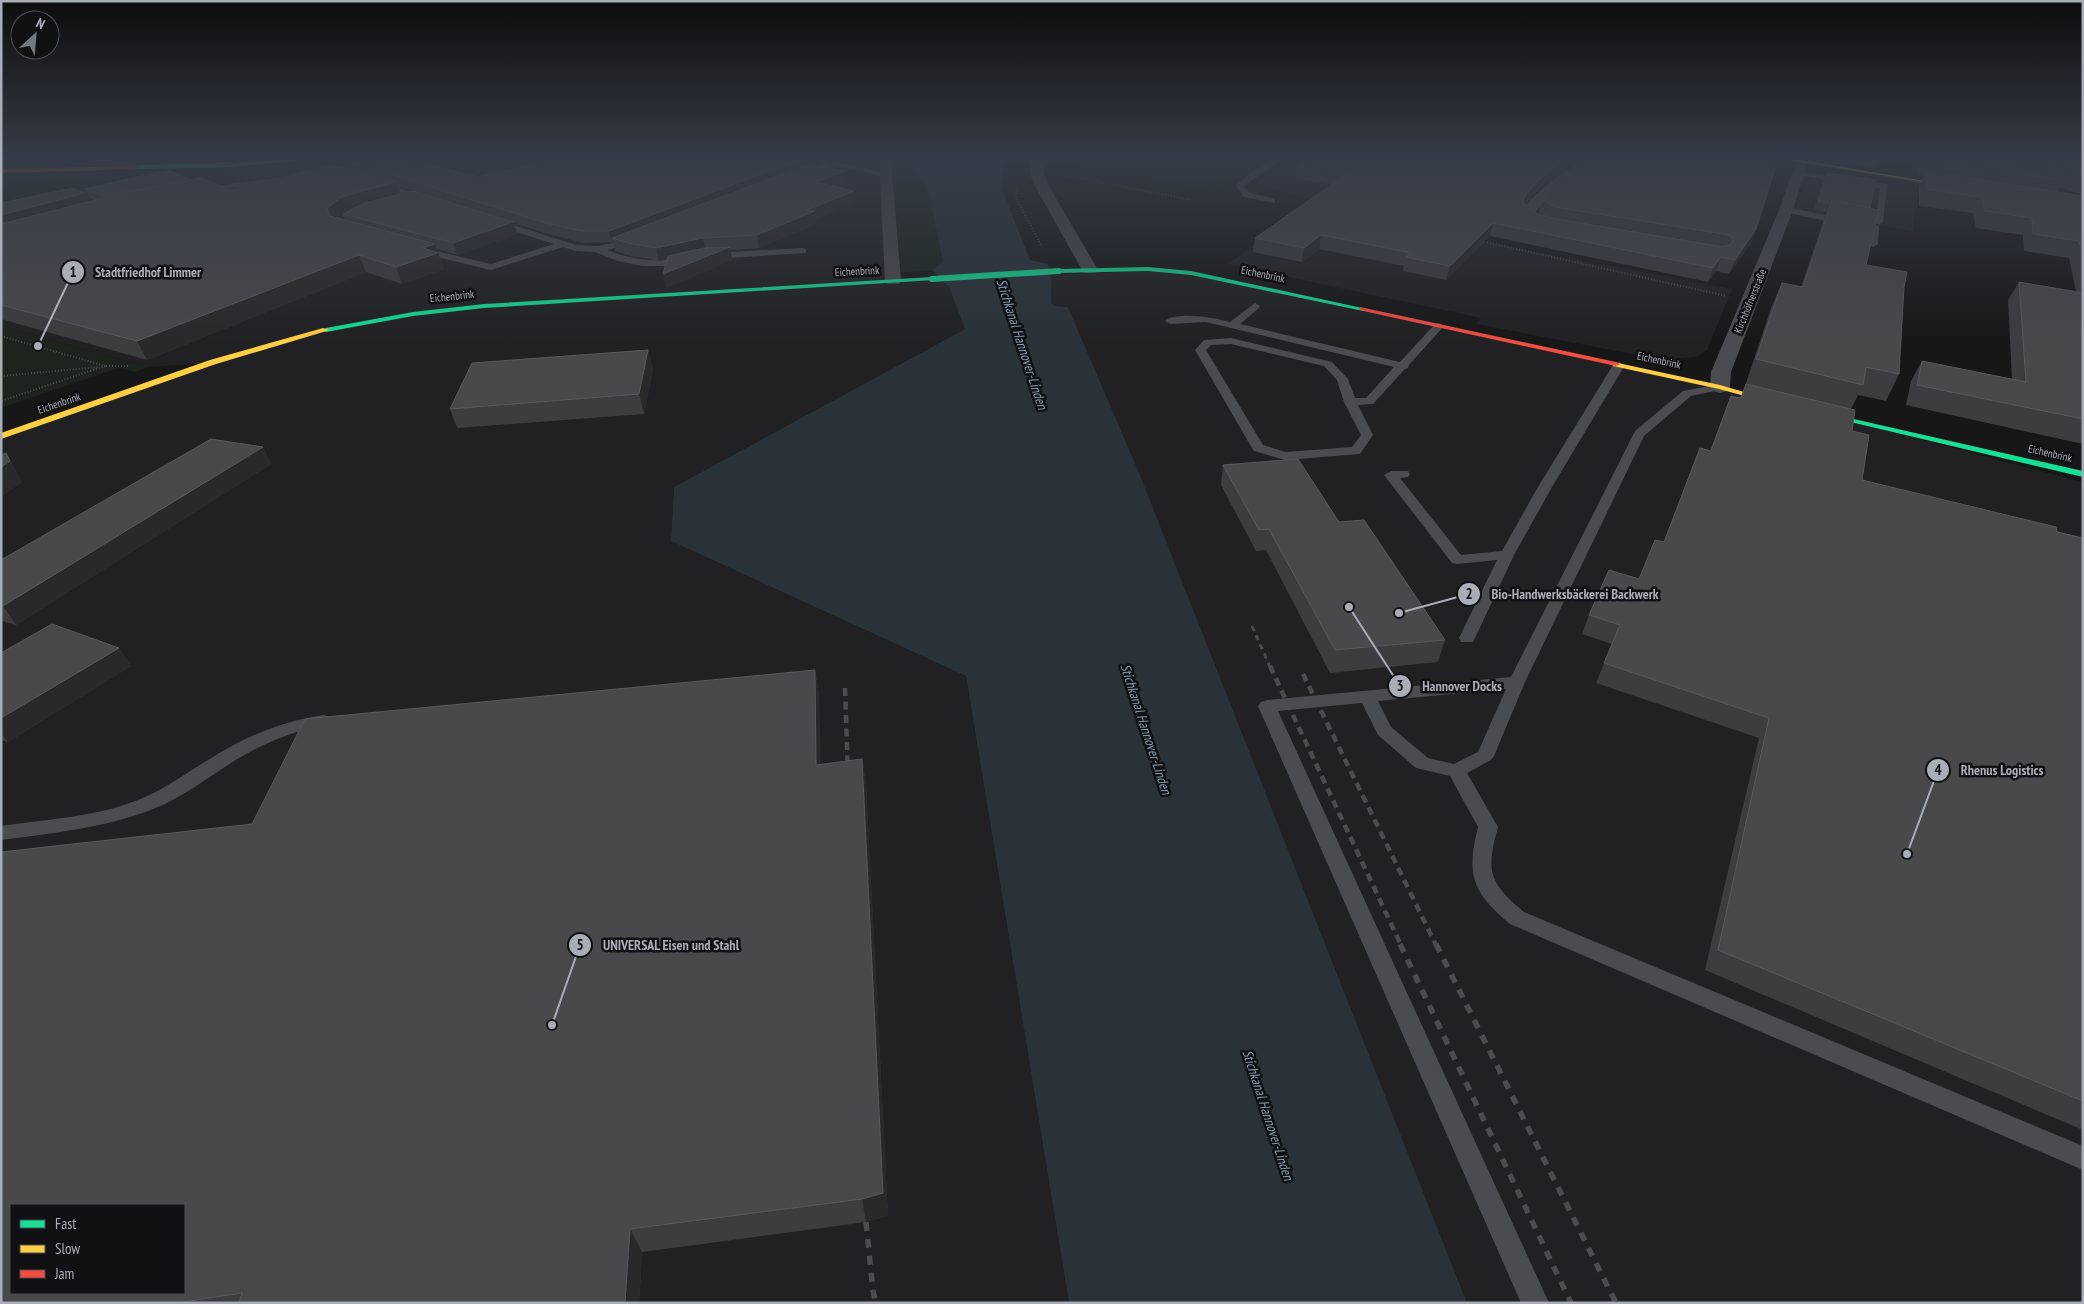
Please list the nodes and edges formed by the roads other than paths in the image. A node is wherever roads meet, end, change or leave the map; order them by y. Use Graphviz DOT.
graph roads {
  1 [pos="491,220"];
  2 [pos="889,220"];
  3 [pos="1061,220"];
  4 [pos="1534,220"];
  5 [pos="1782,220"];
  6 [pos="1835,220"];
  7 [pos="1565,229"];
  8 [pos="640,238"];
  9 [pos="563,244"];
  10 [pos="1874,244"];
  11 [pos="406,246"];
  12 [pos="597,249"];
  13 [pos="803,251"];
  14 [pos="1090,270"];
  15 [pos="894,281"];
  16 [pos="1255,306"];
  17 [pos="1170,322"];
  18 [pos="1232,325"];
  19 [pos="1439,326"];
  20 [pos="1619,365"];
  21 [pos="1404,366"];
  22 [pos="1720,386"];
  23 [pos="1350,402"];
  24 [pos="1799,404"];
  25 [pos="1,436"];
  26 [pos="1976,437"];
  27 [pos="1403,474"];
  28 [pos="2083,474"];
  29 [pos="1507,555"];
  30 [pos="1467,638"];
  31 [pos="1517,682"];
  32 [pos="1368,697"];
  33 [pos="340,719"];
  34 [pos="1456,771"];
  35 [pos="1,833"];
  36 [pos="2083,1158"];
  37 [pos="1534,1303"];
  1 -- 9 [label="lane"];
  2 -- 15 [label="street"];
  3 -- 14 [label="street"];
  4 -- 7 [label="street"];
  5 -- 22 [label="street, Kirchhöfnerstraße"];
  6 -- 10 [label="lane"];
  8 -- 12 [label="lane"];
  9 -- 11 [label="lane"];
  9 -- 12 [label="lane"];
  12 -- 13 [label="lane"];
  14 -- 15 [label="main road, Eichenbrink, bridge"];
  14 -- 19 [label="main road, Eichenbrink"];
  15 -- 25 [label="main road, Eichenbrink"];
  16 -- 18 [label="lane"];
  17 -- 18 [label="lane"];
  18 -- 21 [label="lane"];
  19 -- 20 [label="main road, Eichenbrink"];
  19 -- 21 [label="lane"];
  20 -- 22 [label="main road, Eichenbrink"];
  20 -- 29 [label="lane"];
  21 -- 23 [label="lane"];
  22 -- 24 [label="main road, Eichenbrink"];
  22 -- 31 [label="lane"];
  23 -- 23 [label="lane"];
  24 -- 26 [label="main road, Eichenbrink"];
  24 -- 28 [label="main road, Eichenbrink"];
  27 -- 29 [label="lane"];
  29 -- 30 [label="lane"];
  31 -- 32 [label="lane"];
  31 -- 34 [label="lane"];
  32 -- 34 [label="lane"];
  32 -- 37 [label="lane"];
  33 -- 35 [label="lane"];
  34 -- 36 [label="lane"];
}
